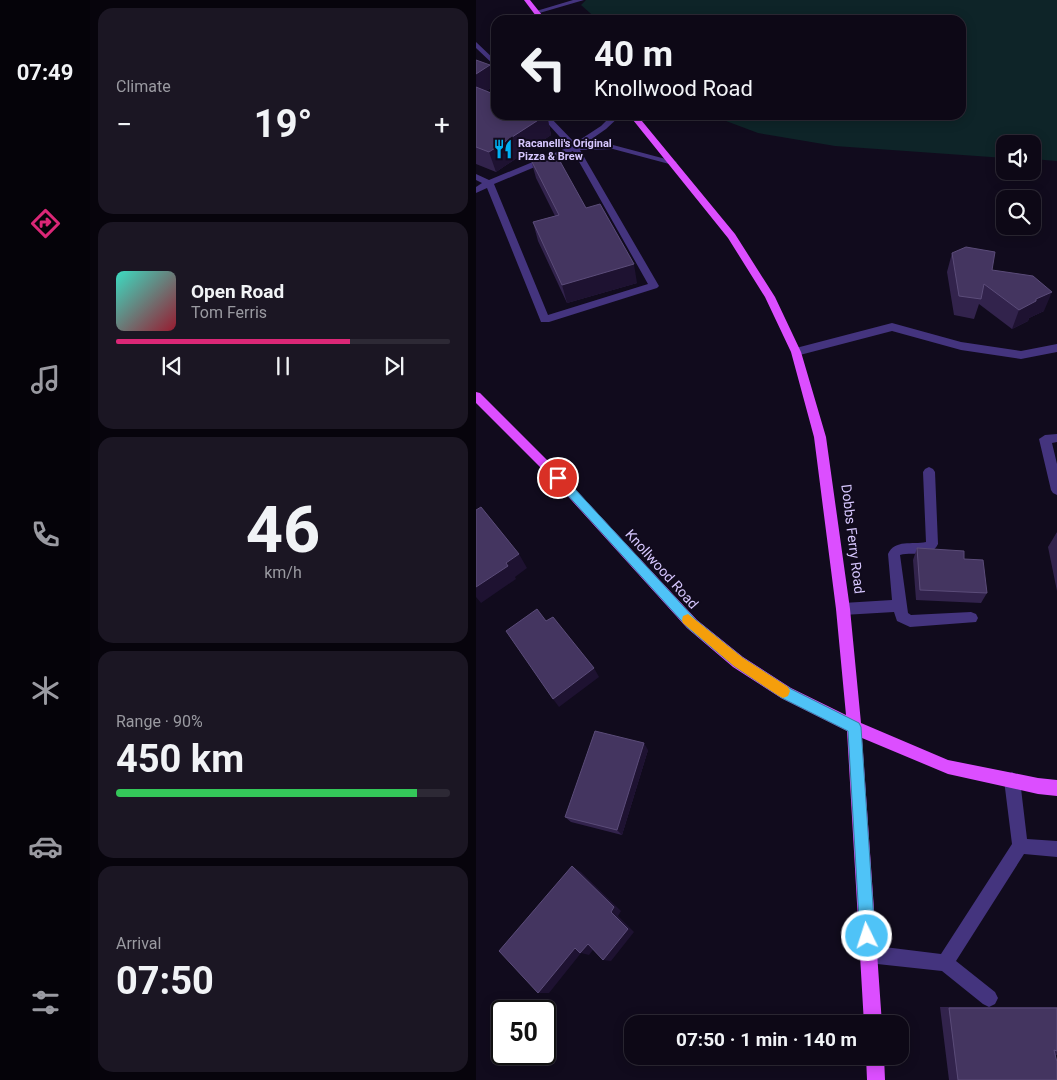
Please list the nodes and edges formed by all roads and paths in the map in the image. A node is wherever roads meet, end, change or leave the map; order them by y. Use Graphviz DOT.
graph roads {
  1 [pos="581,0"];
  2 [pos="528,2"];
  3 [pos="540,2"];
  4 [pos="536,12"];
  5 [pos="539,15"];
  6 [pos="476,44"];
  7 [pos="491,60"];
  8 [pos="549,120"];
  9 [pos="612,120"];
  10 [pos="637,120"];
  11 [pos="575,148"];
  12 [pos="673,162"];
  13 [pos="476,177"];
  14 [pos="489,183"];
  15 [pos="476,190"];
  16 [pos="1057,348"];
  17 [pos="796,352"];
  18 [pos="476,396"];
  19 [pos="1057,438"];
  20 [pos="929,472"];
  21 [pos="1057,490"];
  22 [pos="899,606"];
  23 [pos="843,610"];
  24 [pos="971,618"];
  25 [pos="854,727"];
  26 [pos="1012,780"];
  27 [pos="1057,788"];
  28 [pos="1020,846"];
  29 [pos="1057,849"];
  30 [pos="868,954"];
  31 [pos="945,963"];
  32 [pos="989,998"];
  33 [pos="872,1015"];
  34 [pos="875,1065"];
  35 [pos="876,1080"];
  1 -- 4 [label="lane"];
  2 -- 3 [label="lane"];
  2 -- 4 [label="main road"];
  4 -- 5 [label="main road"];
  6 -- 7 [label="lane"];
  8 -- 11 [label="lane"];
  9 -- 11 [label="lane"];
  10 -- 12 [label="main road, Dobbs Ferry Road"];
  11 -- 12 [label="lane"];
  11 -- 14 [label="lane"];
  11 -- 14 [label="lane"];
  12 -- 17 [label="main road, Dobbs Ferry Road"];
  13 -- 14 [label="lane"];
  14 -- 15 [label="lane"];
  16 -- 17 [label="lane"];
  17 -- 23 [label="main road, Dobbs Ferry Road"];
  18 -- 25 [label="main road, Knollwood Road"];
  19 -- 21 [label="lane"];
  20 -- 22 [label="lane"];
  22 -- 23 [label="lane"];
  22 -- 24 [label="lane"];
  23 -- 25 [label="main road, Dobbs Ferry Road"];
  25 -- 26 [label="main road, Knollwood Road"];
  25 -- 30 [label="main road, Dobbs Ferry Road"];
  26 -- 27 [label="main road, Knollwood Road"];
  26 -- 28 [label="lane"];
  28 -- 29 [label="lane"];
  28 -- 31 [label="lane"];
  30 -- 31 [label="lane"];
  30 -- 33 [label="main road, Dobbs Ferry Road"];
  31 -- 32 [label="lane"];
  34 -- 35 [label="main road"];
}
